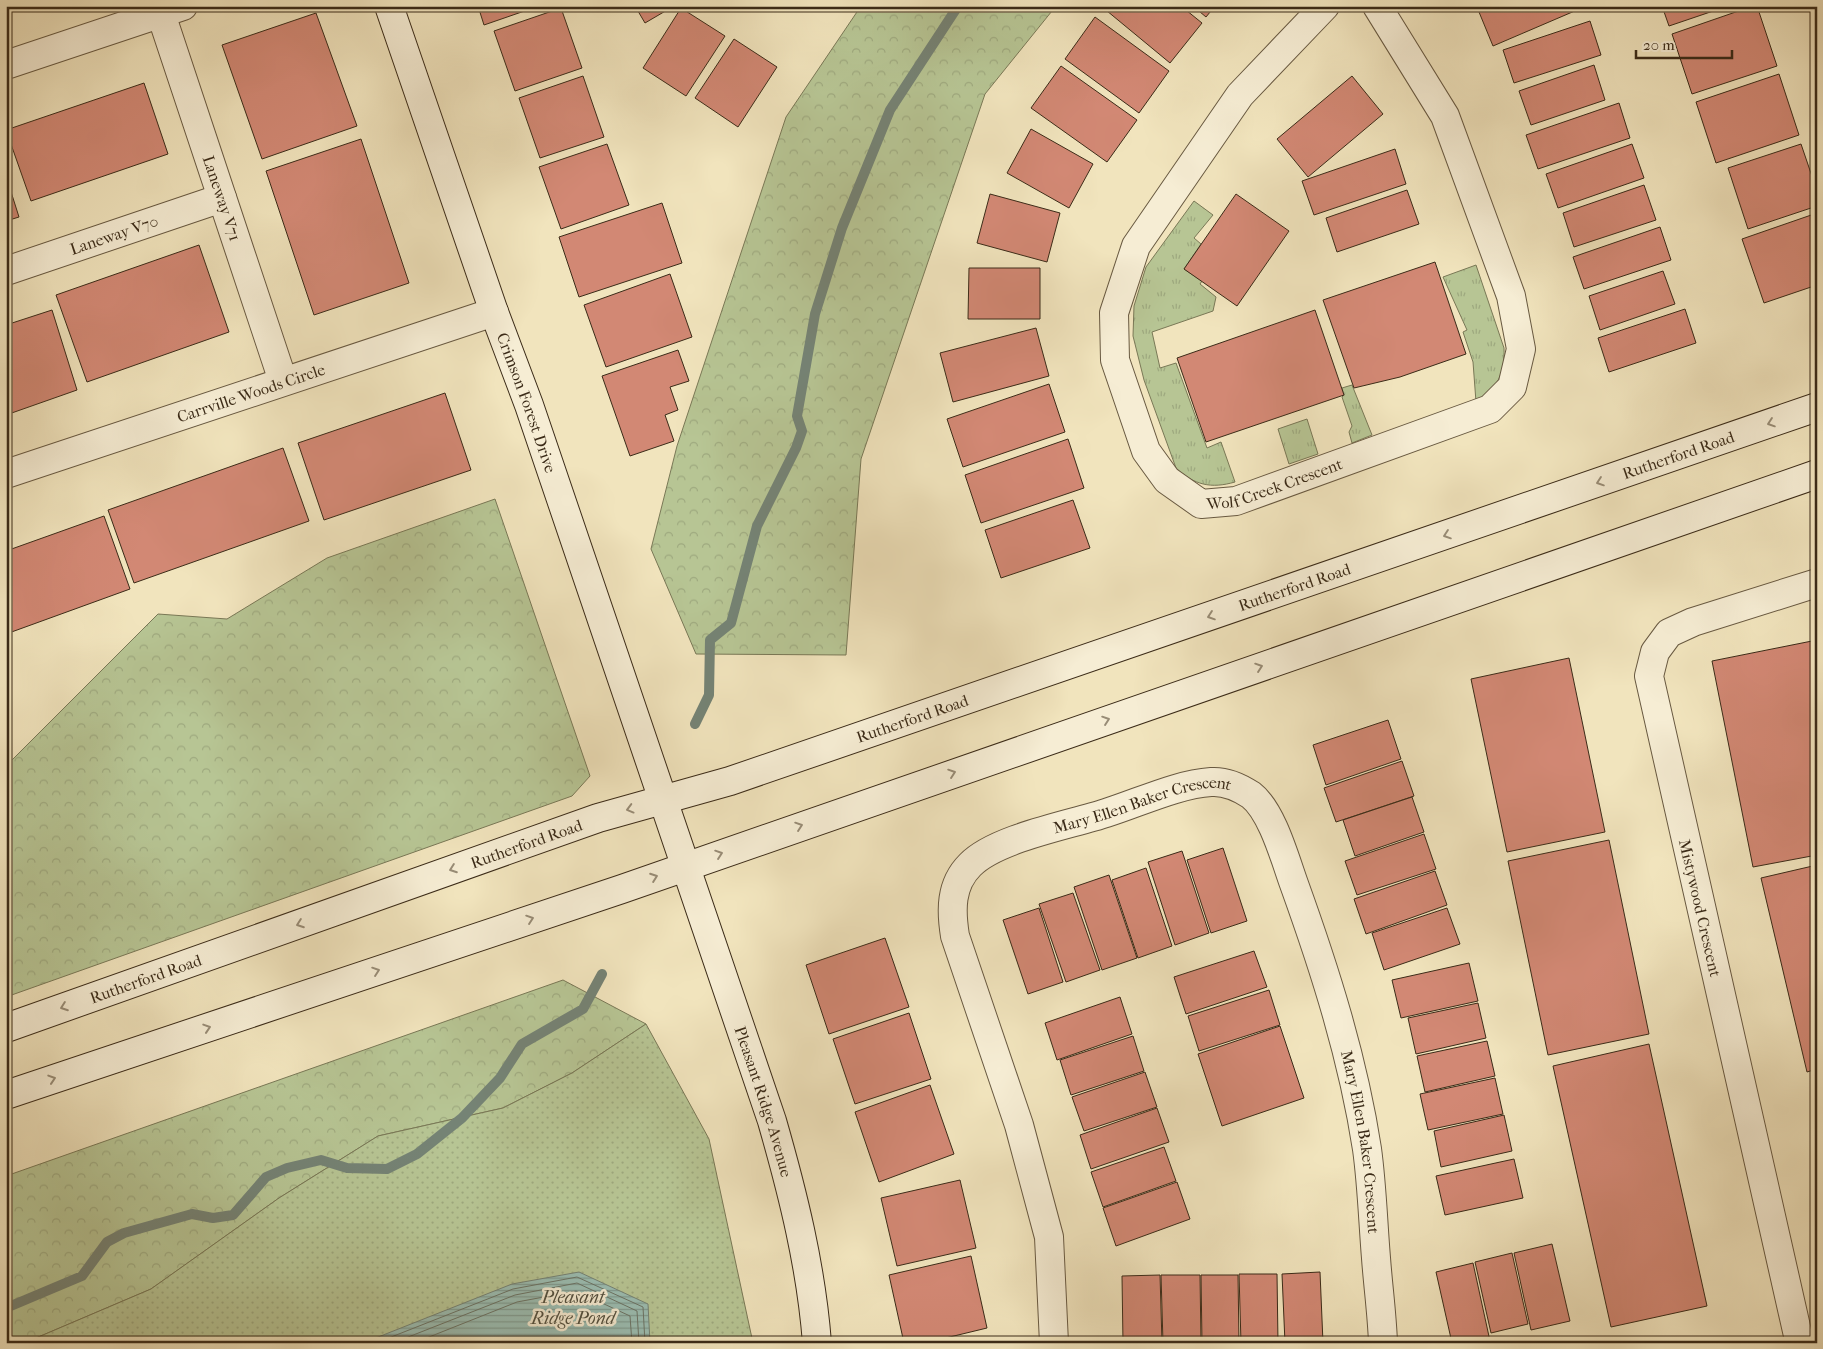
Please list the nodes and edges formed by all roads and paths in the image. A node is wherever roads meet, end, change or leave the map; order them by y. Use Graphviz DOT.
graph roads {
  1 [pos="389,6"];
  2 [pos="1325,6"];
  3 [pos="1377,6"];
  4 [pos="172,10"];
  5 [pos="6,65"];
  6 [pos="222,198"];
  7 [pos="6,271"];
  8 [pos="494,312"];
  9 [pos="283,381"];
  10 [pos="1817,408"];
  11 [pos="6,474"];
  12 [pos="1817,474"];
  13 [pos="1817,583"];
  14 [pos="663,801"];
  15 [pos="686,866"];
  16 [pos="6,1028"];
  17 [pos="6,1094"];
  18 [pos="1800,1339"];
  19 [pos="817,1343"];
  20 [pos="1054,1343"];
  21 [pos="1383,1343"];
  1 -- 8 [label="street, Crimson Forest Drive"];
  2 -- 3 [label="street, Wolf Creek Crescent"];
  4 -- 5 [label="street"];
  4 -- 6 [label="street, Laneway V71"];
  6 -- 7 [label="street, Laneway V70"];
  6 -- 9 [label="street, Laneway V71"];
  8 -- 9 [label="street, Carrville Woods Circle"];
  8 -- 14 [label="street, Crimson Forest Drive"];
  9 -- 11 [label="street, Carrville Woods Circle"];
  10 -- 14 [label="street, Rutherford Road, one-way"];
  15 -- 12 [label="street, one-way"];
  13 -- 18 [label="street, Mistywood Crescent"];
  14 -- 15 [label="street, Crimson Forest Drive"];
  14 -- 16 [label="street, Rutherford Road, one-way"];
  17 -- 15 [label="street, one-way"];
  15 -- 19 [label="street, Pleasant Ridge Avenue"];
  20 -- 21 [label="street, Mary Ellen Baker Crescent"];
}
